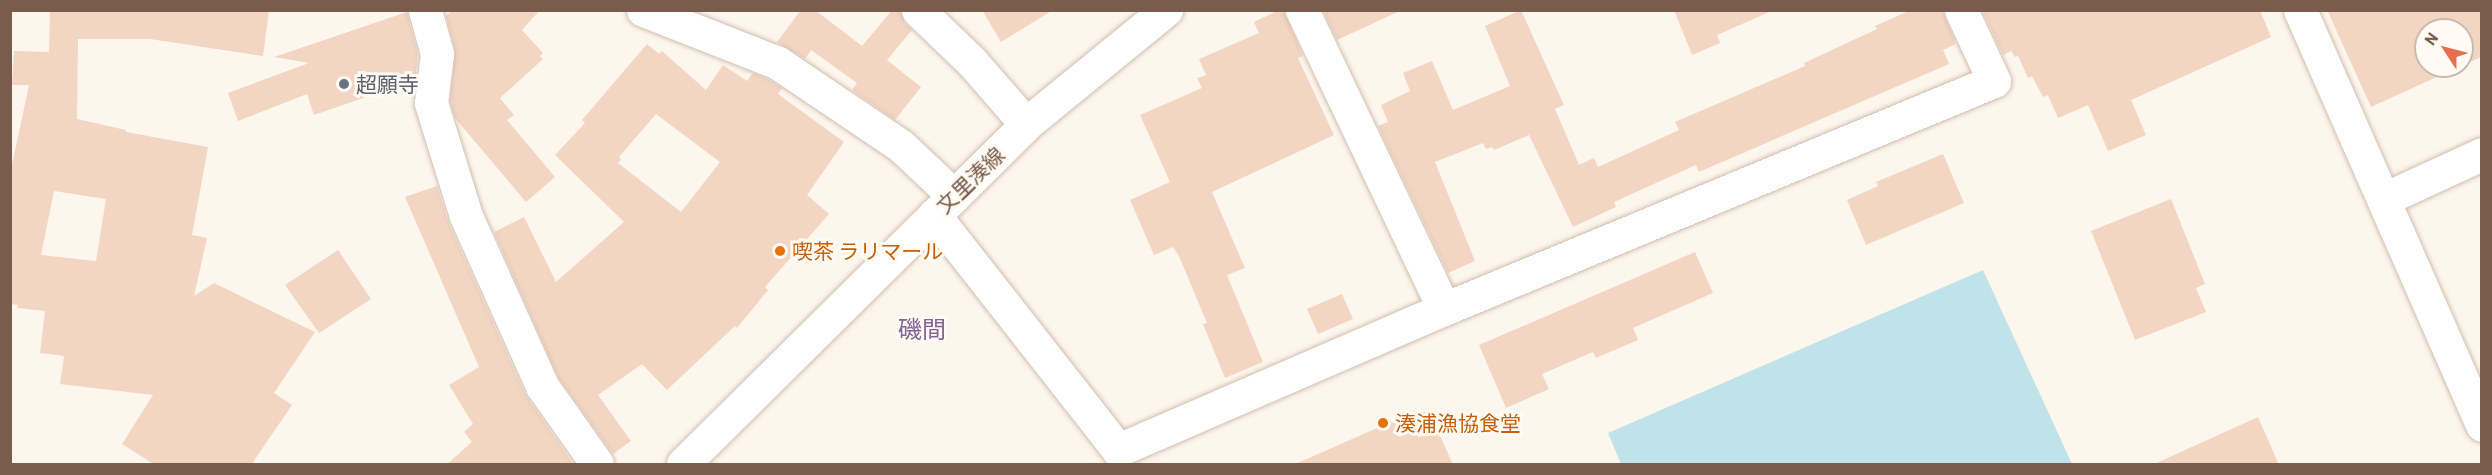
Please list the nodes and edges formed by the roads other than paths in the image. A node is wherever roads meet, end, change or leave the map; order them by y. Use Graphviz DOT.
graph roads {
  1 [pos="425,10"];
  2 [pos="643,10"];
  3 [pos="918,10"];
  4 [pos="1166,10"];
  5 [pos="1302,10"];
  6 [pos="1961,10"];
  7 [pos="2300,10"];
  8 [pos="1026,124"];
  9 [pos="2481,154"];
  10 [pos="2384,199"];
  11 [pos="944,205"];
  12 [pos="1444,309"];
  13 [pos="2481,425"];
  14 [pos="597,465"];
  15 [pos="683,465"];
  1 -- 14 [label="street"];
  2 -- 11 [label="street"];
  3 -- 8 [label="street"];
  4 -- 8 [label="street, 文里湊線"];
  5 -- 12 [label="street"];
  6 -- 12 [label="street"];
  7 -- 10 [label="street"];
  8 -- 11 [label="street, 文里湊線"];
  9 -- 10 [label="street"];
  10 -- 13 [label="street"];
  11 -- 12 [label="street"];
  11 -- 15 [label="street, 文里湊線"];
}
